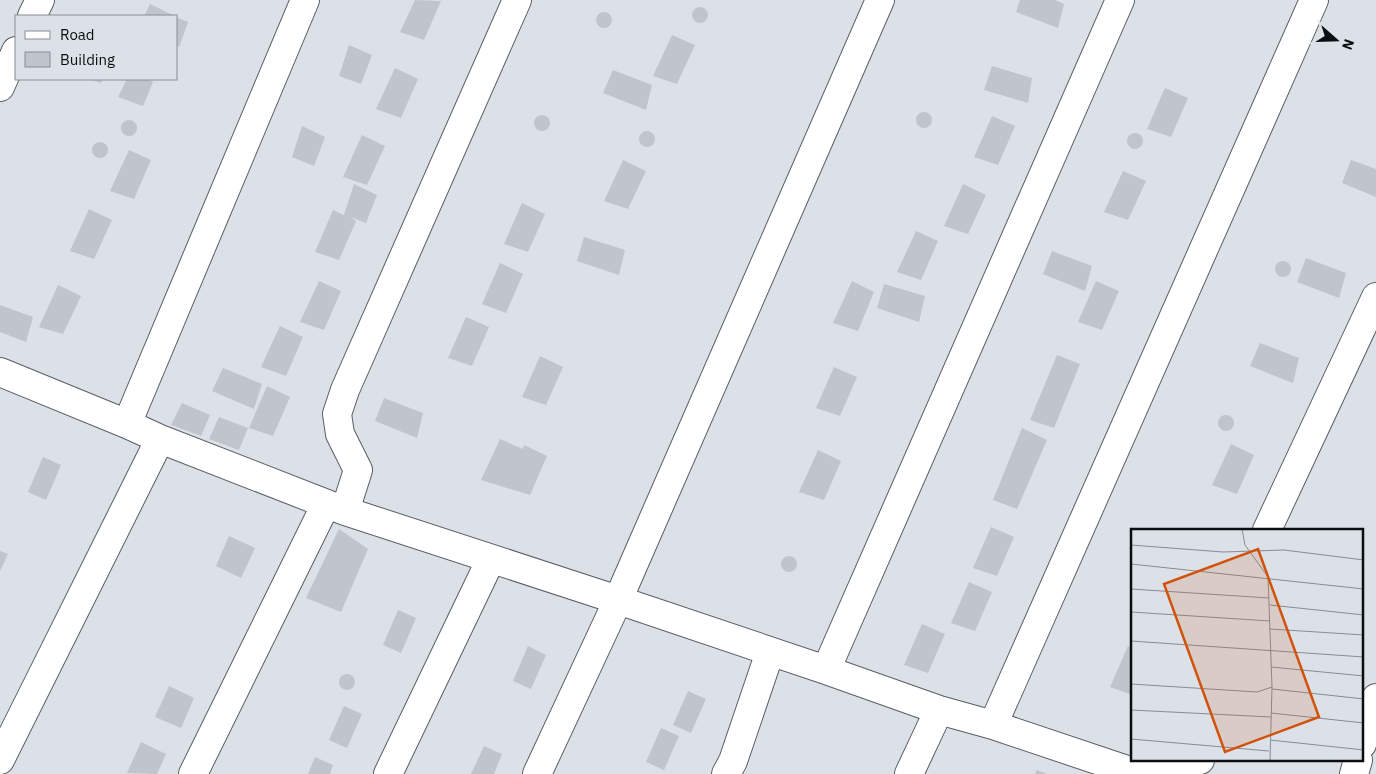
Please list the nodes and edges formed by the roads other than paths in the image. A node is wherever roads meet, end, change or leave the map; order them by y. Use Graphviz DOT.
graph roads {
  1 [pos="40,0"];
  2 [pos="305,0"];
  3 [pos="517,0"];
  4 [pos="880,0"];
  5 [pos="1120,0"];
  6 [pos="1314,0"];
  7 [pos="32,15"];
  8 [pos="15,53"];
  9 [pos="0,86"];
  10 [pos="1376,297"];
  11 [pos="0,372"];
  12 [pos="127,424"];
  13 [pos="160,439"];
  14 [pos="335,507"];
  15 [pos="1267,529"];
  16 [pos="490,559"];
  17 [pos="618,600"];
  18 [pos="770,652"];
  19 [pos="826,670"];
  20 [pos="1372,704"];
  21 [pos="939,710"];
  22 [pos="993,726"];
  23 [pos="1364,736"];
  24 [pos="0,760"];
  25 [pos="1158,762"];
  26 [pos="1194,762"];
  27 [pos="193,774"];
  28 [pos="388,774"];
  29 [pos="537,774"];
  30 [pos="726,774"];
  31 [pos="909,774"];
  32 [pos="1146,774"];
  33 [pos="1152,774"];
  34 [pos="1156,774"];
  1 -- 7 [label="street"];
  2 -- 12 [label="street"];
  3 -- 14 [label="street"];
  4 -- 17 [label="street"];
  5 -- 19 [label="street"];
  6 -- 22 [label="street"];
  8 -- 9 [label="street"];
  10 -- 15 [label="street"];
  11 -- 12 [label="street"];
  12 -- 13 [label="street"];
  13 -- 14 [label="street"];
  13 -- 24 [label="street"];
  14 -- 16 [label="street"];
  14 -- 27 [label="street"];
  16 -- 17 [label="street"];
  16 -- 28 [label="street"];
  17 -- 18 [label="street"];
  17 -- 29 [label="street"];
  18 -- 19 [label="street"];
  18 -- 30 [label="street"];
  19 -- 21 [label="street"];
  20 -- 23 [label="street"];
  21 -- 22 [label="street"];
  21 -- 31 [label="street"];
  22 -- 32 [label="street"];
  25 -- 33 [label="street"];
  26 -- 34 [label="street"];
}
